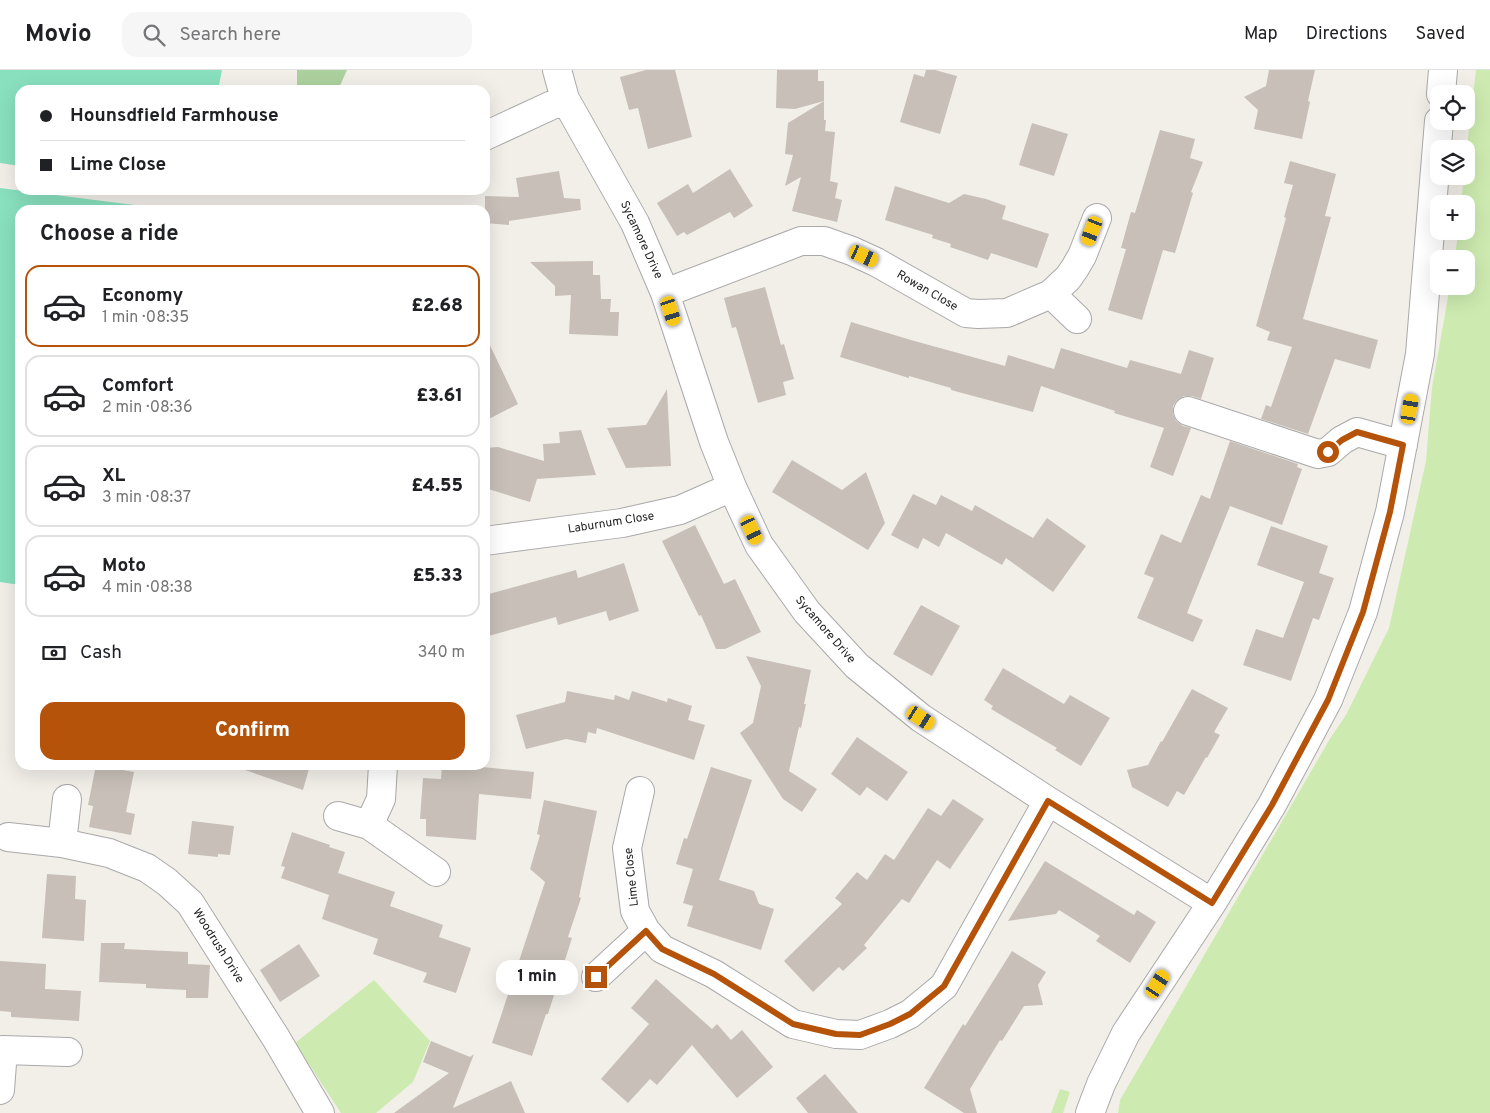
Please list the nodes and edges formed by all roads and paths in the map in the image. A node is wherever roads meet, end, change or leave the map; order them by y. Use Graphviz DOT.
graph roads {
  1 [pos="557,70"];
  2 [pos="1443,70"];
  3 [pos="1442,85"];
  4 [pos="564,99"];
  5 [pos="1438,130"];
  6 [pos="490,134"];
  7 [pos="1097,218"];
  8 [pos="665,293"];
  9 [pos="1051,294"];
  10 [pos="1077,319"];
  11 [pos="1188,411"];
  12 [pos="1403,445"];
  13 [pos="732,487"];
  14 [pos="490,539"];
  15 [pos="383,770"];
  16 [pos="640,791"];
  17 [pos="67,800"];
  18 [pos="1048,801"];
  19 [pos="338,816"];
  20 [pos="369,825"];
  21 [pos="8,837"];
  22 [pos="62,843"];
  23 [pos="436,872"];
  24 [pos="1212,903"];
  25 [pos="646,931"];
  26 [pos="596,977"];
  27 [pos="68,1052"];
  28 [pos="0,1090"];
  29 [pos="320,1113"];
  30 [pos="1090,1113"];
  1 -- 4 [label="street, Sycamore Drive"];
  2 -- 3 [label="street"];
  4 -- 6 [label="street"];
  4 -- 8 [label="street, Sycamore Drive"];
  5 -- 12 [label="street"];
  7 -- 9 [label="street, Rowan Close"];
  8 -- 9 [label="street, Rowan Close"];
  8 -- 13 [label="street, Sycamore Drive"];
  9 -- 10 [label="street"];
  11 -- 12 [label="street"];
  12 -- 24 [label="street"];
  13 -- 14 [label="street, Laburnum Close"];
  13 -- 18 [label="street, Sycamore Drive"];
  15 -- 20 [label="street"];
  16 -- 25 [label="street, Lime Close"];
  17 -- 22 [label="street"];
  18 -- 24 [label="street, Sycamore Drive"];
  18 -- 25 [label="street, Lime Close"];
  19 -- 20 [label="street"];
  20 -- 23 [label="street"];
  21 -- 22 [label="street, Woodrush Drive"];
  22 -- 29 [label="street, Woodrush Drive"];
  24 -- 30 [label="street"];
  25 -- 26 [label="street"];
  27 -- 28 [label="street"];
}
